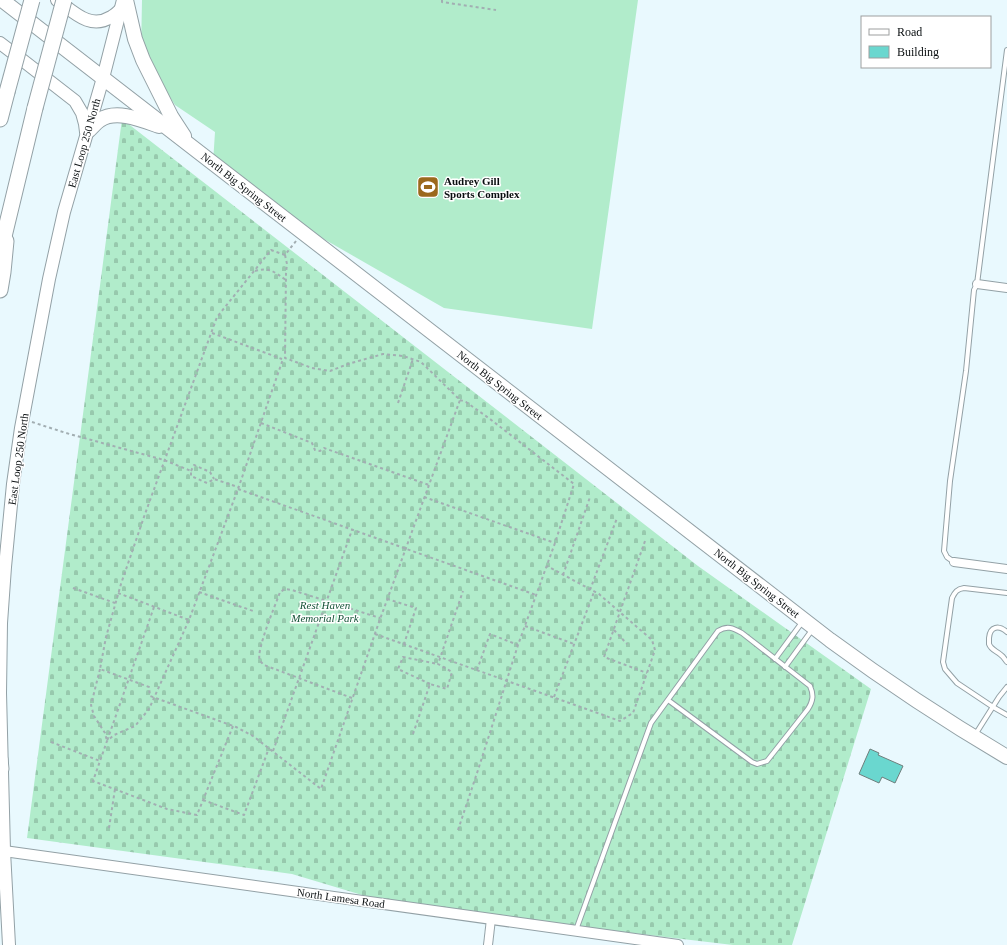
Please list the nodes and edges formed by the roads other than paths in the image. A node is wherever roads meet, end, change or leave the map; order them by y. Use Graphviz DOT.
graph roads {
  1 [pos="2,0"];
  2 [pos="32,0"];
  3 [pos="57,0"];
  4 [pos="64,0"];
  5 [pos="124,3"];
  6 [pos="0,43"];
  7 [pos="1007,50"];
  8 [pos="103,78"];
  9 [pos="0,119"];
  10 [pos="171,130"];
  11 [pos="87,134"];
  12 [pos="190,145"];
  13 [pos="9,212"];
  14 [pos="0,253"];
  15 [pos="977,284"];
  16 [pos="1007,288"];
  17 [pos="0,290"];
  18 [pos="954,562"];
  19 [pos="1007,569"];
  20 [pos="1007,594"];
  21 [pos="810,623"];
  22 [pos="1007,632"];
  23 [pos="775,659"];
  24 [pos="1007,662"];
  25 [pos="785,667"];
  26 [pos="1007,687"];
  27 [pos="668,700"];
  28 [pos="993,707"];
  29 [pos="1007,715"];
  30 [pos="974,737"];
  31 [pos="1007,758"];
  32 [pos="1,764"];
  33 [pos="4,851"];
  34 [pos="491,919"];
  35 [pos="576,931"];
  36 [pos="8,945"];
  37 [pos="488,945"];
  38 [pos="678,945"];
  1 -- 8 [label="highway, North Big Spring Street"];
  2 -- 9 [label="highway, bridge"];
  3 -- 5 [label="main road"];
  4 -- 13 [label="highway, bridge"];
  5 -- 8 [label="main road, East Loop 250 North"];
  5 -- 12 [label="highway"];
  6 -- 11 [label="main road"];
  7 -- 15 [label="lane"];
  8 -- 10 [label="highway, North Big Spring Street"];
  8 -- 11 [label="main road, East Loop 250 North"];
  10 -- 11 [label="highway"];
  10 -- 12 [label="highway, North Big Spring Street"];
  11 -- 32 [label="main road, East Loop 250 North"];
  12 -- 21 [label="highway, North Big Spring Street"];
  13 -- 14 [label="highway"];
  13 -- 17 [label="highway"];
  15 -- 16 [label="street"];
  15 -- 18 [label="lane"];
  18 -- 19 [label="street"];
  20 -- 28 [label="lane"];
  21 -- 23 [label="lane"];
  21 -- 25 [label="lane"];
  21 -- 30 [label="highway, North Big Spring Street"];
  22 -- 24 [label="lane"];
  23 -- 25 [label="lane"];
  23 -- 27 [label="lane"];
  25 -- 27 [label="lane"];
  26 -- 28 [label="lane"];
  27 -- 35 [label="lane"];
  28 -- 29 [label="lane"];
  28 -- 30 [label="lane"];
  30 -- 31 [label="highway, North Big Spring Street"];
  32 -- 33 [label="main road, East Loop 250 North"];
  33 -- 34 [label="street, North Lamesa Road"];
  33 -- 36 [label="main road, East Loop 250 North"];
  34 -- 35 [label="street, North Lamesa Road"];
  34 -- 37 [label="street"];
  35 -- 38 [label="street, North Lamesa Road"];
}
